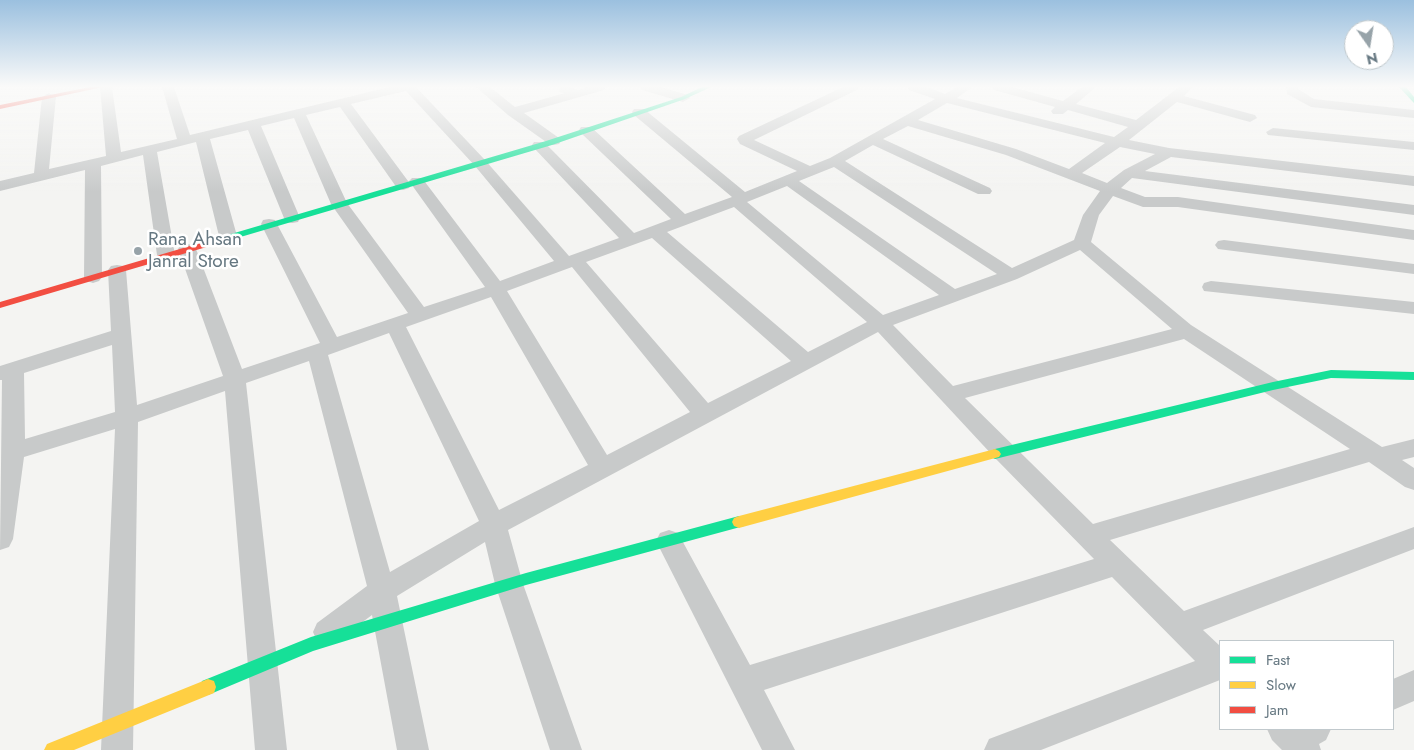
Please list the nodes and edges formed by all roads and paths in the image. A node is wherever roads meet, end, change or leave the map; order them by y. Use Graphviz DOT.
graph roads {
  1 [pos="46,122"];
  2 [pos="110,122"];
  3 [pos="180,122"];
  4 [pos="261,122"];
  5 [pos="302,122"];
  6 [pos="360,122"];
  7 [pos="441,122"];
  8 [pos="524,122"];
  9 [pos="610,122"];
  10 [pos="651,122"];
  11 [pos="778,122"];
  12 [pos="904,122"];
  13 [pos="914,122"];
  14 [pos="1040,122"];
  15 [pos="1126,122"];
  16 [pos="1141,122"];
  17 [pos="1044,123"];
  18 [pos="253,124"];
  19 [pos="1137,125"];
  20 [pos="586,130"];
  21 [pos="1273,132"];
  22 [pos="202,137"];
  23 [pos="873,140"];
  24 [pos="186,141"];
  25 [pos="1117,142"];
  26 [pos="547,143"];
  27 [pos="1414,146"];
  28 [pos="150,150"];
  29 [pos="1169,152"];
  30 [pos="114,159"];
  31 [pos="835,161"];
  32 [pos="480,163"];
  33 [pos="94,164"];
  34 [pos="810,171"];
  35 [pos="1071,174"];
  36 [pos="1130,174"];
  37 [pos="41,176"];
  38 [pos="788,180"];
  39 [pos="1414,181"];
  40 [pos="410,183"];
  41 [pos="2,186"];
  42 [pos="1110,189"];
  43 [pos="984,191"];
  44 [pos="740,199"];
  45 [pos="0,204"];
  46 [pos="339,204"];
  47 [pos="1414,210"];
  48 [pos="292,218"];
  49 [pos="682,220"];
  50 [pos="269,224"];
  51 [pos="655,231"];
  52 [pos="1414,235"];
  53 [pos="228,236"];
  54 [pos="630,239"];
  55 [pos="1082,243"];
  56 [pos="1224,246"];
  57 [pos="186,249"];
  58 [pos="166,255"];
  59 [pos="570,262"];
  60 [pos="1414,269"];
  61 [pos="117,270"];
  62 [pos="1010,275"];
  63 [pos="93,277"];
  64 [pos="1212,287"];
  65 [pos="496,289"];
  66 [pos="953,296"];
  67 [pos="0,305"];
  68 [pos="1414,308"];
  69 [pos="407,320"];
  70 [pos="880,323"];
  71 [pos="1184,330"];
  72 [pos="121,335"];
  73 [pos="324,348"];
  74 [pos="806,362"];
  75 [pos="6,371"];
  76 [pos="1414,376"];
  77 [pos="235,379"];
  78 [pos="1274,386"];
  79 [pos="949,395"];
  80 [pos="704,414"];
  81 [pos="127,417"];
  82 [pos="1414,448"];
  83 [pos="1003,452"];
  84 [pos="6,453"];
  85 [pos="1375,454"];
  86 [pos="602,468"];
  87 [pos="1414,480"];
  88 [pos="494,525"];
  89 [pos="1088,536"];
  90 [pos="1414,538"];
  91 [pos="0,539"];
  92 [pos="669,541"];
  93 [pos="1116,564"];
  94 [pos="509,584"];
  95 [pos="382,591"];
  96 [pos="388,621"];
  97 [pos="1179,626"];
  98 [pos="311,644"];
  99 [pos="263,663"];
  100 [pos="1219,665"];
  101 [pos="1219,666"];
  102 [pos="743,682"];
  103 [pos="1414,685"];
  104 [pos="1394,695"];
  105 [pos="118,736"];
  106 [pos="1049,742"];
  107 [pos="53,750"];
  108 [pos="271,750"];
  109 [pos="413,750"];
  110 [pos="566,750"];
  111 [pos="779,750"];
  112 [pos="1000,750"];
  1 -- 37 [label="street"];
  2 -- 30 [label="street"];
  3 -- 24 [label="street"];
  4 -- 18 [label="street"];
  5 -- 46 [label="street"];
  6 -- 40 [label="street"];
  7 -- 32 [label="street"];
  8 -- 26 [label="street"];
  9 -- 20 [label="street"];
  10 -- 44 [label="street"];
  11 -- 34 [label="street"];
  12 -- 23 [label="street"];
  13 -- 35 [label="street"];
  14 -- 17 [label="street"];
  15 -- 19 [label="street"];
  16 -- 19 [label="street"];
  17 -- 25 [label="street"];
  18 -- 22 [label="street"];
  18 -- 48 [label="street"];
  19 -- 25 [label="street"];
  20 -- 26 [label="street"];
  20 -- 49 [label="street"];
  21 -- 27 [label="street"];
  22 -- 24 [label="street"];
  22 -- 53 [label="street"];
  23 -- 31 [label="street"];
  23 -- 43 [label="street"];
  24 -- 28 [label="street"];
  25 -- 29 [label="street"];
  25 -- 35 [label="street"];
  26 -- 32 [label="street"];
  26 -- 54 [label="street"];
  28 -- 30 [label="street"];
  28 -- 58 [label="street"];
  29 -- 36 [label="street"];
  29 -- 39 [label="street"];
  30 -- 33 [label="street"];
  31 -- 34 [label="street"];
  31 -- 62 [label="street"];
  32 -- 40 [label="street"];
  32 -- 59 [label="street"];
  33 -- 37 [label="street"];
  33 -- 63 [label="street"];
  34 -- 38 [label="street"];
  35 -- 42 [label="street"];
  36 -- 42 [label="street"];
  36 -- 47 [label="street"];
  37 -- 41 [label="street"];
  38 -- 44 [label="street"];
  38 -- 66 [label="street"];
  40 -- 46 [label="street"];
  40 -- 65 [label="street"];
  41 -- 45 [label="street"];
  42 -- 52 [label="street"];
  42 -- 55 [label="street"];
  44 -- 49 [label="street"];
  44 -- 70 [label="street"];
  46 -- 48 [label="street"];
  46 -- 69 [label="street"];
  48 -- 50 [label="street"];
  49 -- 51 [label="street"];
  50 -- 53 [label="street"];
  50 -- 73 [label="street"];
  51 -- 54 [label="street"];
  51 -- 74 [label="street"];
  53 -- 57 [label="street"];
  54 -- 59 [label="street"];
  55 -- 62 [label="street"];
  55 -- 71 [label="street"];
  56 -- 60 [label="street"];
  57 -- 58 [label="street"];
  57 -- 77 [label="street"];
  58 -- 61 [label="street"];
  59 -- 65 [label="street"];
  59 -- 80 [label="street"];
  61 -- 63 [label="street"];
  61 -- 72 [label="street"];
  62 -- 66 [label="street"];
  63 -- 67 [label="street"];
  64 -- 68 [label="street"];
  65 -- 69 [label="street"];
  65 -- 86 [label="street"];
  66 -- 70 [label="street"];
  69 -- 73 [label="street"];
  69 -- 88 [label="street"];
  70 -- 74 [label="street"];
  70 -- 79 [label="street"];
  71 -- 78 [label="street"];
  71 -- 79 [label="street"];
  72 -- 75 [label="street"];
  72 -- 81 [label="street"];
  73 -- 77 [label="street"];
  73 -- 95 [label="street"];
  74 -- 80 [label="street"];
  75 -- 84 [label="street"];
  76 -- 78 [label="street"];
  77 -- 81 [label="street"];
  77 -- 99 [label="street"];
  78 -- 83 [label="street"];
  78 -- 85 [label="street"];
  79 -- 83 [label="street"];
  80 -- 86 [label="street"];
  81 -- 84 [label="street"];
  81 -- 105 [label="street"];
  82 -- 85 [label="street"];
  83 -- 89 [label="street"];
  83 -- 92 [label="street"];
  84 -- 91 [label="street"];
  85 -- 87 [label="street"];
  85 -- 89 [label="street"];
  86 -- 88 [label="street"];
  88 -- 94 [label="street"];
  88 -- 95 [label="street"];
  89 -- 93 [label="street"];
  90 -- 97 [label="street"];
  92 -- 94 [label="street"];
  92 -- 102 [label="street"];
  93 -- 97 [label="street"];
  93 -- 102 [label="street"];
  94 -- 96 [label="street"];
  94 -- 110 [label="street"];
  95 -- 96 [label="street"];
  95 -- 98 [label="street"];
  96 -- 98 [label="street"];
  96 -- 109 [label="street"];
  97 -- 100 [label="street"];
  98 -- 99 [label="street"];
  99 -- 105 [label="street"];
  99 -- 108 [label="street"];
  101 -- 106 [label="street"];
  102 -- 111 [label="street"];
  103 -- 104 [label="street"];
  105 -- 107 [label="street"];
  106 -- 112 [label="street"];
}
